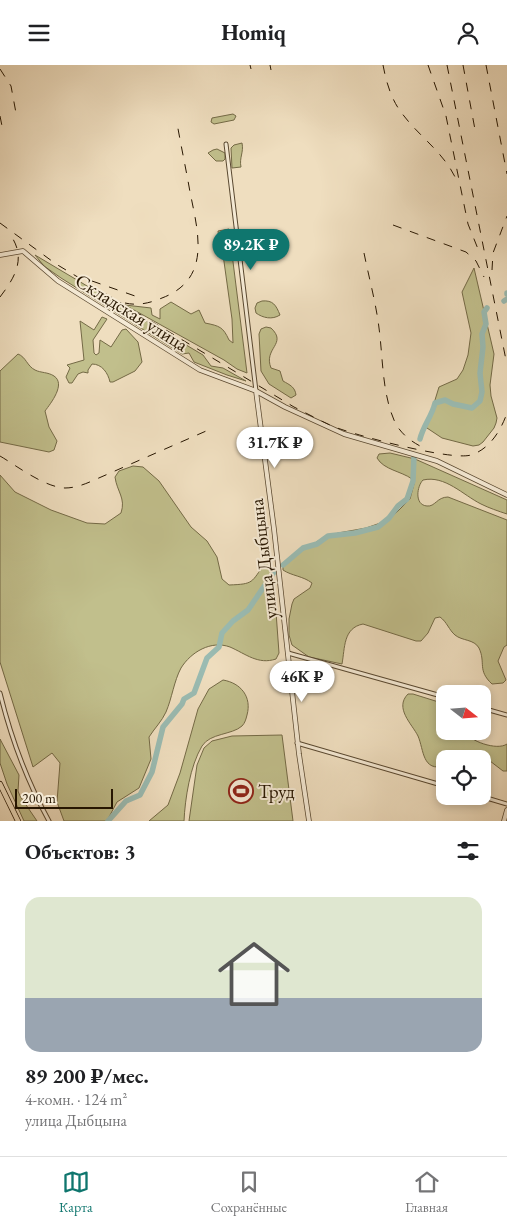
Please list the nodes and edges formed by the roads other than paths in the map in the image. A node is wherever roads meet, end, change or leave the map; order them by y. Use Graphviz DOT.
graph roads {
  1 [pos="226,144"];
  2 [pos="0,255"];
  3 [pos="256,391"];
  4 [pos="507,495"];
  5 [pos="288,653"];
  6 [pos="0,693"];
  7 [pos="436,694"];
  8 [pos="491,711"];
  9 [pos="507,715"];
  10 [pos="297,743"];
  11 [pos="436,783"];
  12 [pos="0,784"];
  13 [pos="491,799"];
  14 [pos="507,804"];
  15 [pos="507,810"];
  16 [pos="18,821"];
  17 [pos="49,821"];
  18 [pos="309,821"];
  19 [pos="504,821"];
  1 -- 3 [label="street, улица Дыбцына"];
  2 -- 3 [label="street, Складская улица"];
  3 -- 4 [label="street"];
  3 -- 5 [label="street, улица Дыбцына"];
  5 -- 7 [label="street"];
  5 -- 10 [label="street, улица Дыбцына"];
  6 -- 17 [label="street"];
  8 -- 9 [label="street"];
  10 -- 11 [label="street"];
  10 -- 18 [label="street, улица Дыбцына"];
  12 -- 16 [label="main road"];
  13 -- 14 [label="street"];
  15 -- 19 [label="street"];
}
